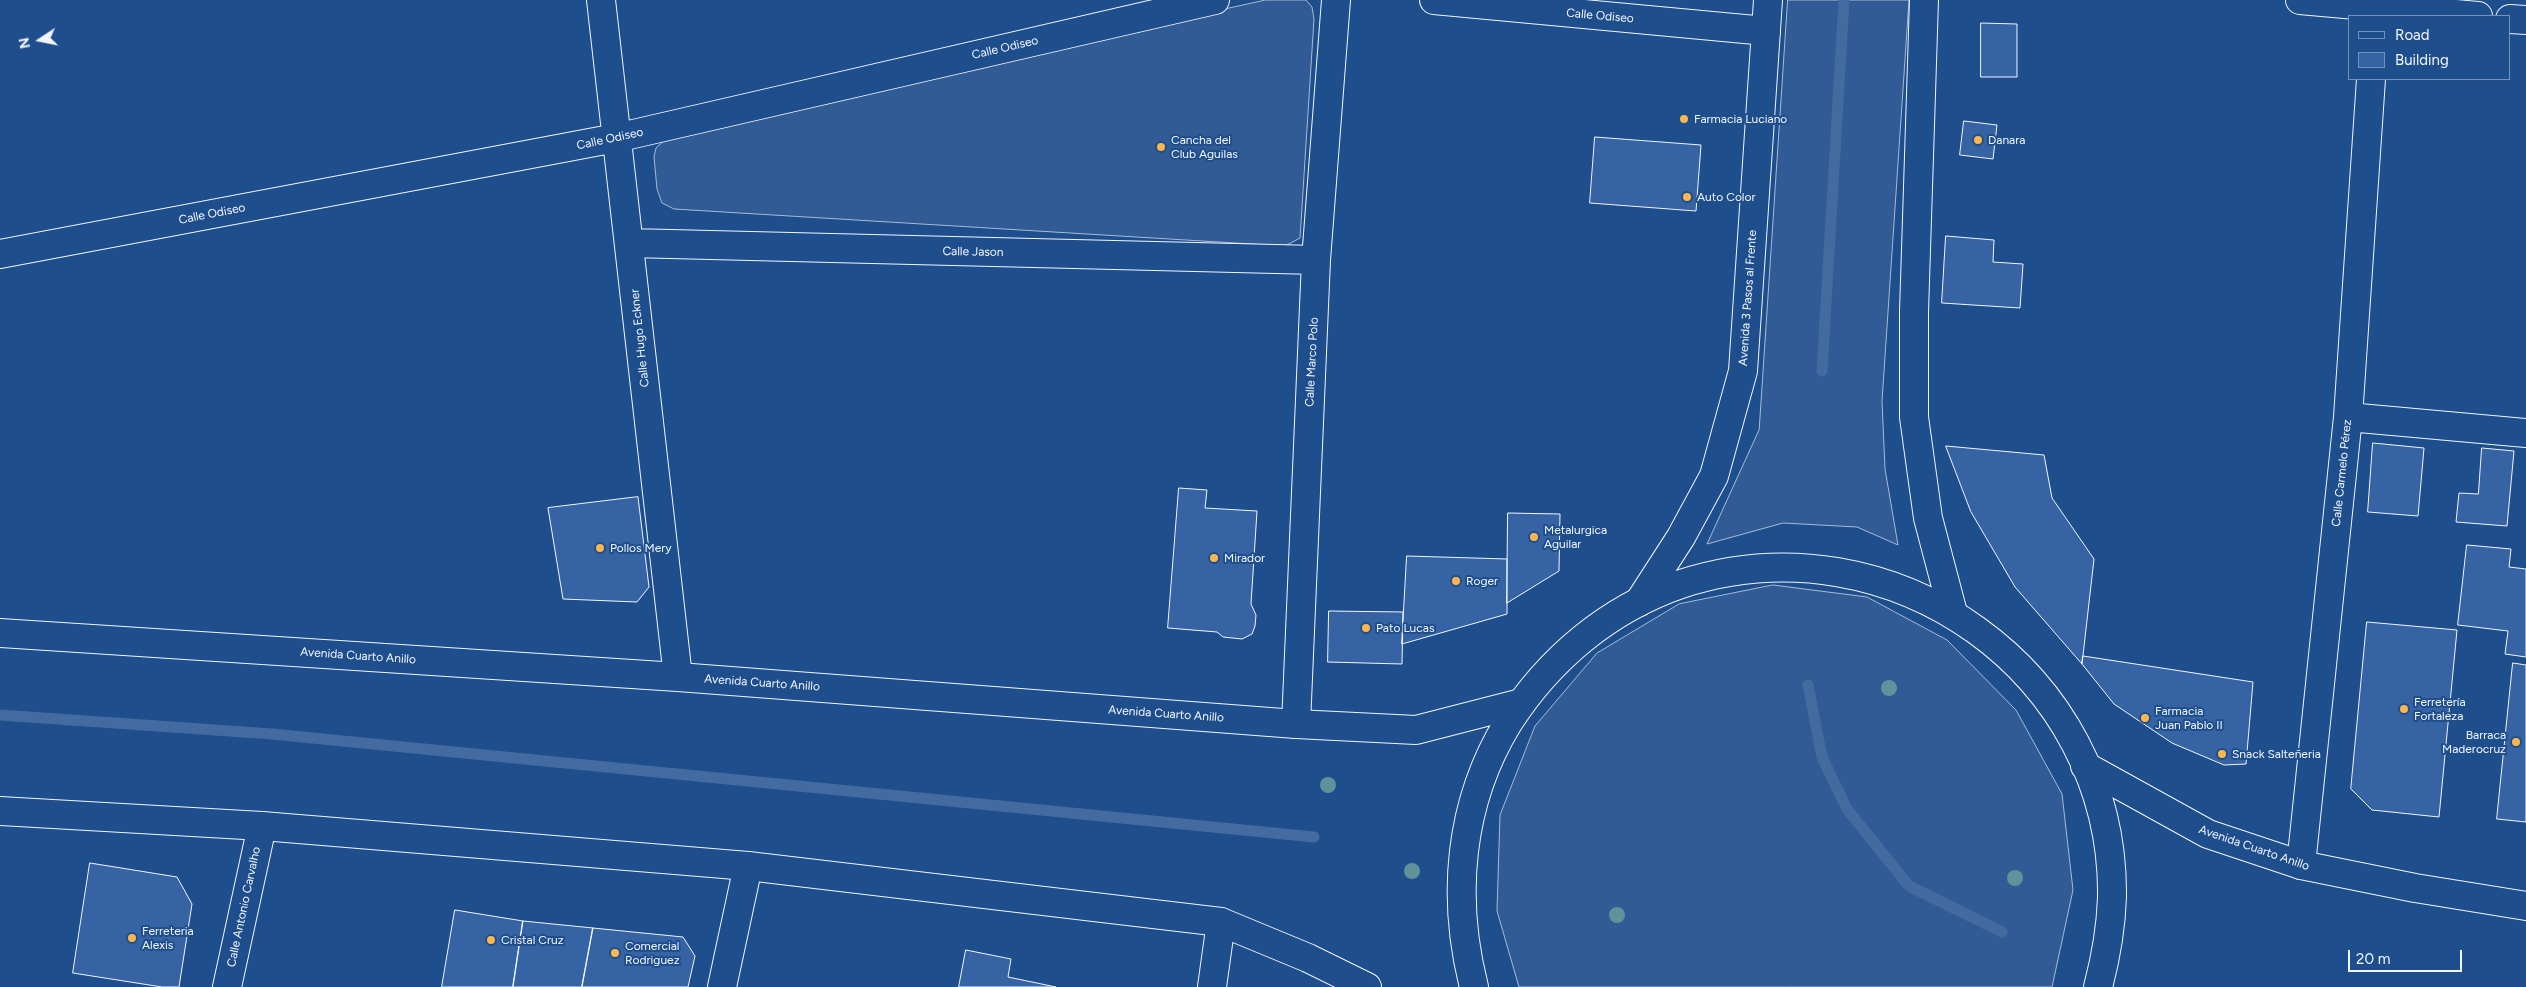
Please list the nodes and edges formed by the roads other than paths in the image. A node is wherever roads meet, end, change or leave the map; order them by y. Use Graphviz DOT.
graph roads {
  1 [pos="601,0"];
  2 [pos="1215,0"];
  3 [pos="1336,0"];
  4 [pos="1434,0"];
  5 [pos="1768,0"];
  6 [pos="1924,0"];
  7 [pos="2300,0"];
  8 [pos="2376,8"];
  9 [pos="2465,15"];
  10 [pos="2511,19"];
  11 [pos="2526,20"];
  12 [pos="1766,31"];
  13 [pos="2371,80"];
  14 [pos="616,138"];
  15 [pos="630,243"];
  16 [pos="0,254"];
  17 [pos="1316,260"];
  18 [pos="2348,417"];
  19 [pos="2526,433"];
  20 [pos="1639,602"];
  21 [pos="1953,613"];
  22 [pos="0,633"];
  23 [pos="678,677"];
  24 [pos="1521,704"];
  25 [pos="1296,724"];
  26 [pos="2085,766"];
  27 [pos="0,811"];
  28 [pos="262,826"];
  29 [pos="2301,865"];
  30 [pos="748,866"];
  31 [pos="2526,906"];
  32 [pos="1221,922"];
  33 [pos="227,987"];
  34 [pos="722,987"];
  35 [pos="1212,987"];
  36 [pos="1366,987"];
  37 [pos="1474,987"];
  38 [pos="2098,987"];
  1 -- 14 [label="main road, Calle Hugo Eckner"];
  2 -- 14 [label="main road, Calle Odiseo"];
  3 -- 17 [label="main road, Calle Marco Polo"];
  4 -- 12 [label="main road, Calle Odiseo"];
  5 -- 12 [label="main road, Avenida 3 Pasos al Frente"];
  6 -- 21 [label="main road"];
  7 -- 8 [label="main road"];
  8 -- 9 [label="main road"];
  10 -- 11 [label="main road"];
  12 -- 20 [label="main road, Avenida 3 Pasos al Frente"];
  13 -- 18 [label="main road, Calle Carmelo Pérez"];
  14 -- 15 [label="main road, Calle Hugo Eckner"];
  14 -- 16 [label="main road, Calle Odiseo"];
  15 -- 17 [label="main road, Calle Jason"];
  15 -- 23 [label="main road, Calle Hugo Eckner"];
  17 -- 25 [label="main road, Calle Marco Polo"];
  18 -- 19 [label="main road"];
  18 -- 29 [label="main road, Calle Carmelo Pérez"];
  20 -- 21 [label="main road"];
  20 -- 24 [label="main road"];
  21 -- 26 [label="main road"];
  22 -- 23 [label="main road, Avenida Cuarto Anillo"];
  23 -- 25 [label="main road, Avenida Cuarto Anillo"];
  24 -- 25 [label="main road, Avenida Cuarto Anillo"];
  24 -- 37 [label="main road"];
  26 -- 29 [label="main road, Avenida Cuarto Anillo"];
  26 -- 38 [label="main road"];
  27 -- 28 [label="main road"];
  28 -- 30 [label="main road"];
  28 -- 33 [label="main road, Calle Antonio Carvalho"];
  29 -- 31 [label="main road, Avenida Cuarto Anillo"];
  30 -- 32 [label="main road"];
  30 -- 34 [label="main road"];
  32 -- 35 [label="main road"];
  32 -- 36 [label="main road"];
}
